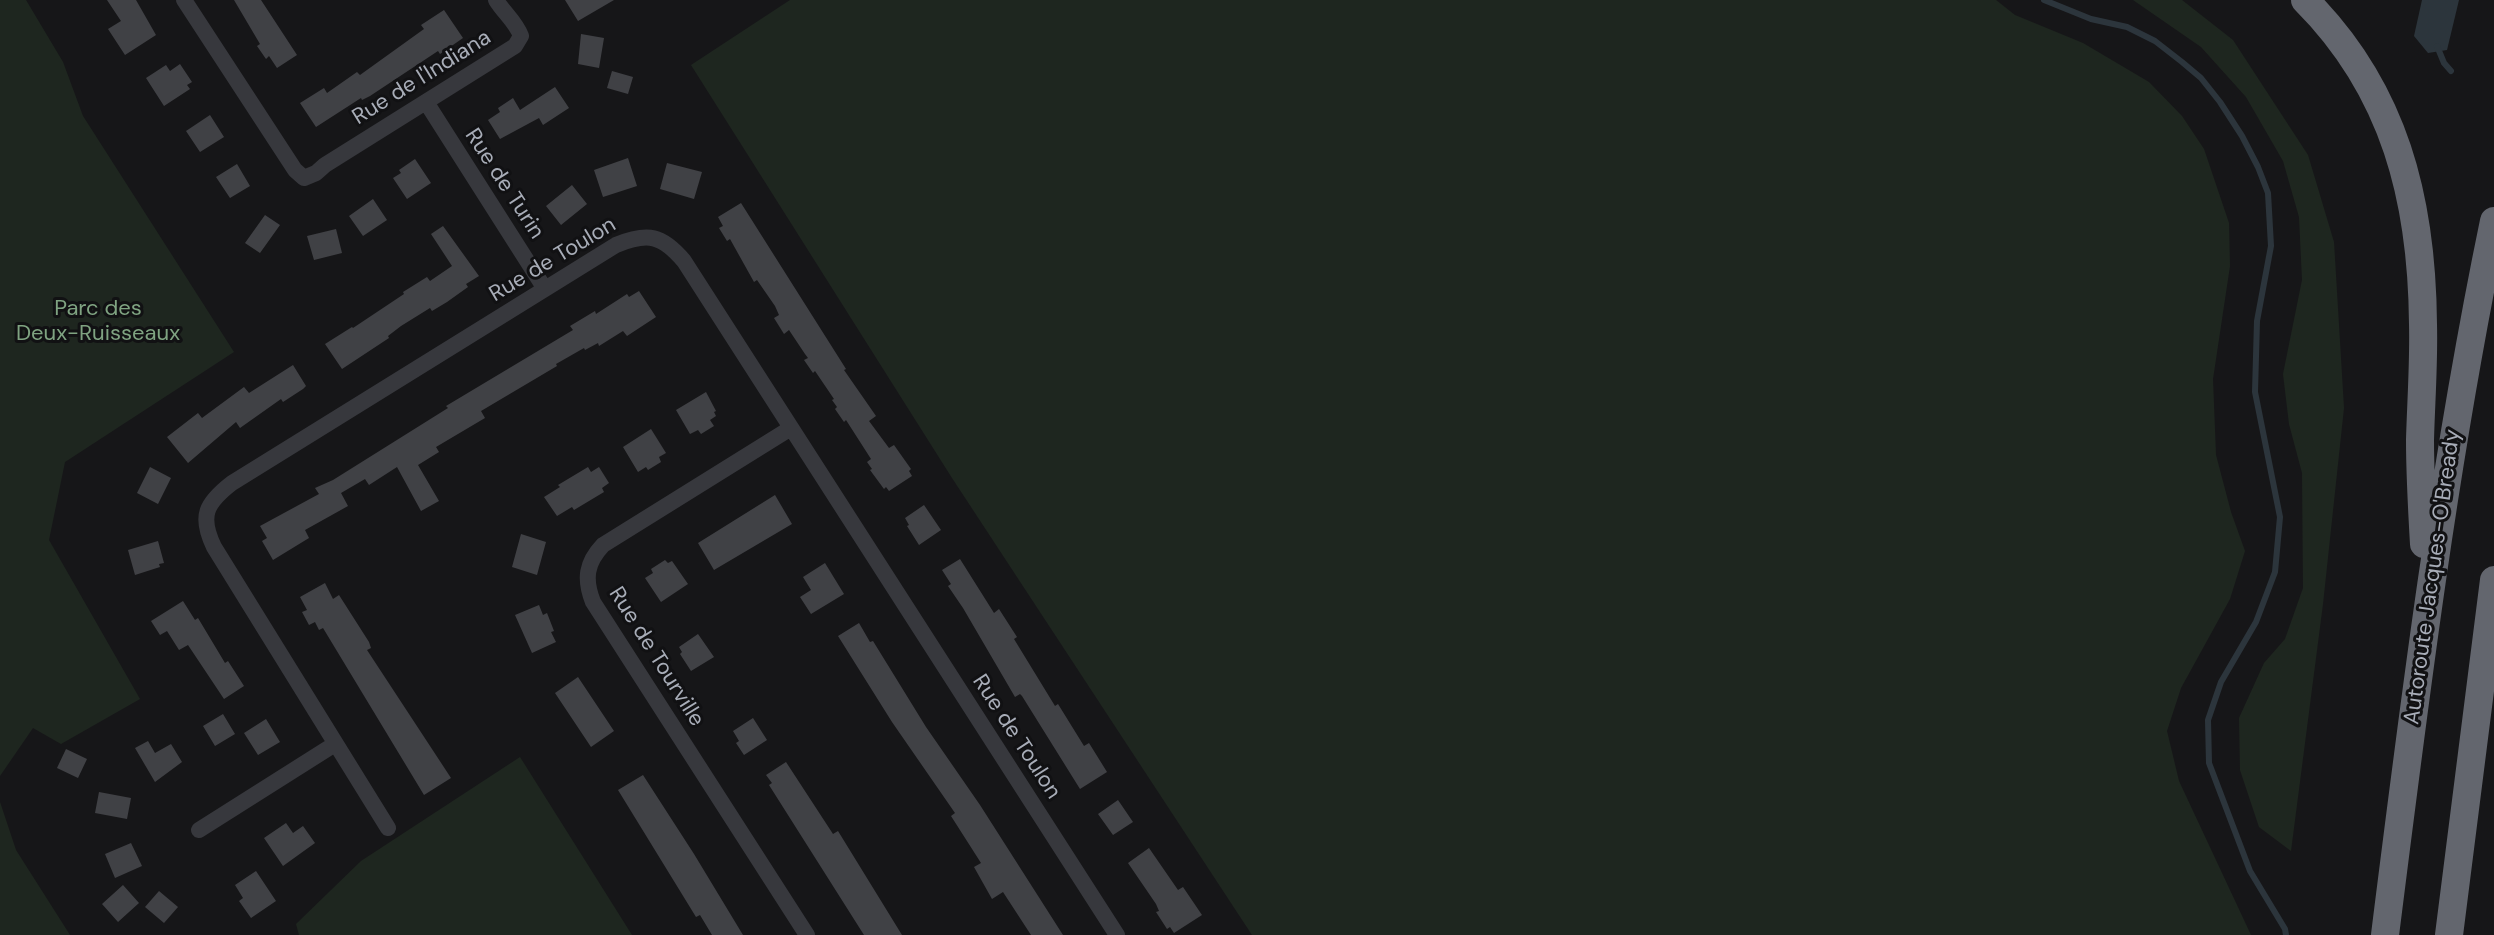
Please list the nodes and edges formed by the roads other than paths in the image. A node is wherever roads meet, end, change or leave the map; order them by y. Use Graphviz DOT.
graph roads {
  1 [pos="184,0"];
  2 [pos="496,0"];
  3 [pos="2305,0"];
  4 [pos="426,102"];
  5 [pos="2494,221"];
  6 [pos="545,289"];
  7 [pos="791,428"];
  8 [pos="2494,580"];
  9 [pos="2426,621"];
  10 [pos="2494,639"];
  11 [pos="2480,693"];
  12 [pos="335,744"];
  13 [pos="388,828"];
  14 [pos="199,830"];
  15 [pos="807,935"];
  16 [pos="1117,935"];
  17 [pos="2385,935"];
  18 [pos="2449,935"];
  1 -- 4 [label="street, Rue de l'Indiana"];
  2 -- 4 [label="street, Rue de l'Indiana"];
  3 -- 9 [label="highway"];
  4 -- 6 [label="street, Rue de Turin"];
  5 -- 9 [label="highway, Autoroute Jacques-O'Bready"];
  6 -- 7 [label="street, Rue de Toulon"];
  6 -- 12 [label="street, Rue de Toulon"];
  7 -- 15 [label="street, Rue de Tourville"];
  7 -- 16 [label="street, Rue de Toulon"];
  8 -- 11 [label="highway"];
  9 -- 17 [label="highway, Autoroute Jacques-O'Bready"];
  10 -- 11 [label="highway"];
  11 -- 18 [label="highway"];
  12 -- 13 [label="street, Rue de Toulon"];
  12 -- 14 [label="street"];
}
